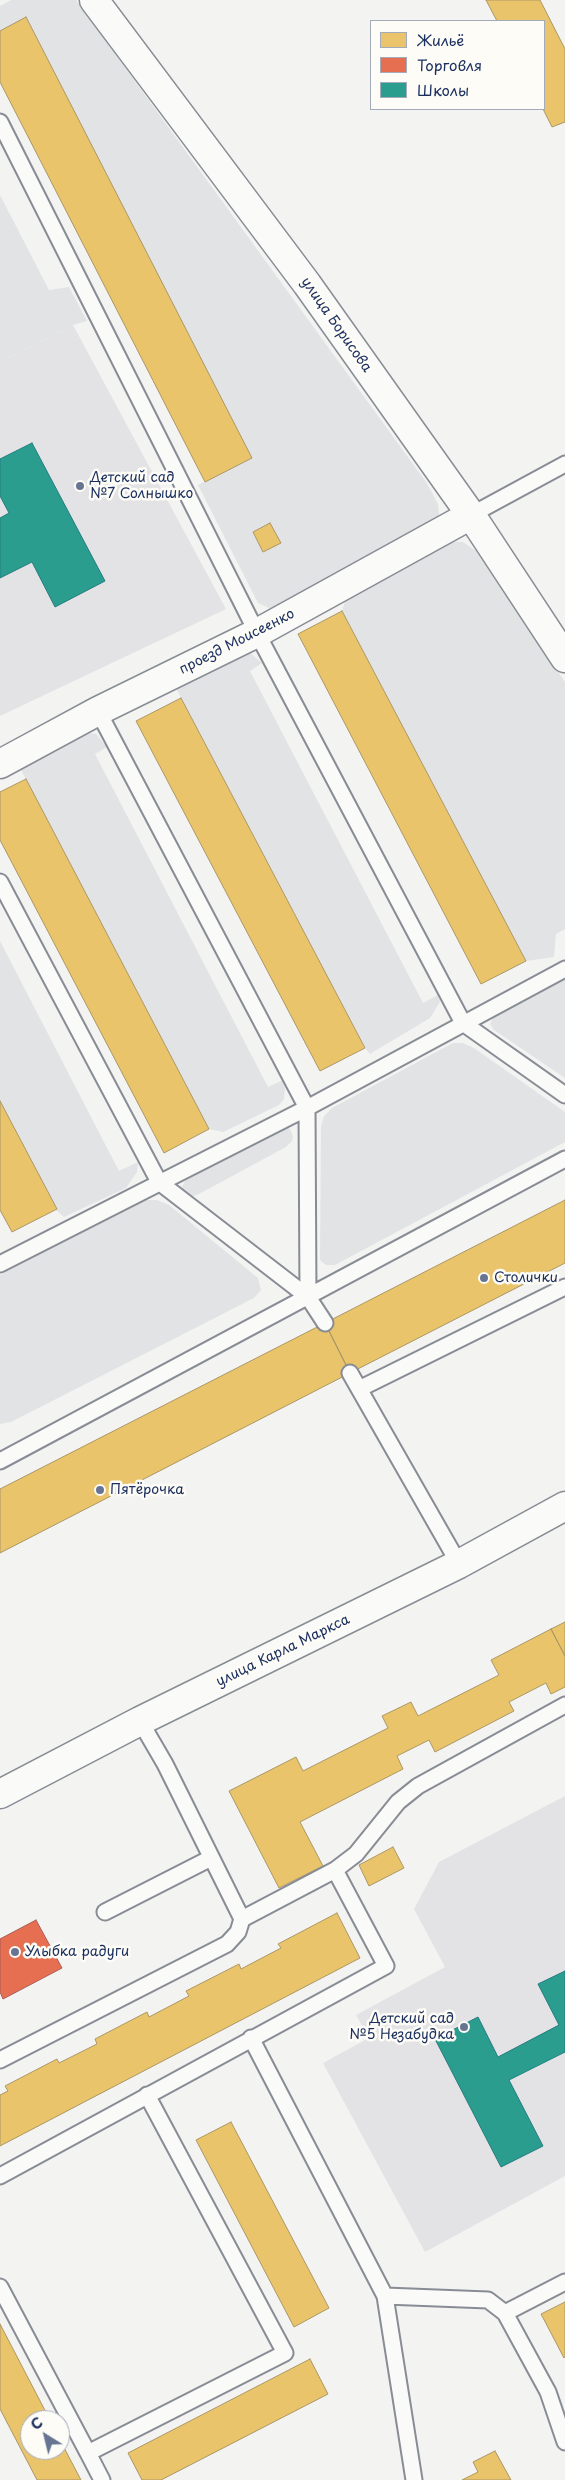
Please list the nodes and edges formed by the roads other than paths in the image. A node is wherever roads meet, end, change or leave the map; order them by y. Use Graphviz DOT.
graph roads {
  1 [pos="94,0"];
  2 [pos="0,122"];
  3 [pos="565,464"];
  4 [pos="471,515"];
  5 [pos="257,633"];
  6 [pos="565,658"];
  7 [pos="98,711"];
  8 [pos="0,764"];
  9 [pos="0,882"];
  10 [pos="565,969"];
  11 [pos="464,1023"];
  12 [pos="565,1095"];
  13 [pos="307,1108"];
  14 [pos="565,1160"];
  15 [pos="159,1182"];
  16 [pos="0,1264"];
  17 [pos="565,1287"];
  18 [pos="308,1297"];
  19 [pos="325,1323"];
  20 [pos="350,1373"];
  21 [pos="359,1390"];
  22 [pos="0,1461"];
  23 [pos="565,1506"];
  24 [pos="459,1564"];
  25 [pos="565,1705"];
  26 [pos="140,1721"];
  27 [pos="0,1794"];
  28 [pos="211,1858"];
  29 [pos="335,1870"];
  30 [pos="105,1912"];
  31 [pos="242,1919"];
  32 [pos="252,2038"];
  33 [pos="0,2060"];
  34 [pos="147,2095"];
  35 [pos="0,2176"];
  36 [pos="565,2282"];
  37 [pos="0,2287"];
  38 [pos="385,2296"];
  39 [pos="505,2313"];
  40 [pos="565,2442"];
  41 [pos="88,2454"];
  42 [pos="102,2480"];
  43 [pos="414,2480"];
  1 -- 4 [label="street, улица Борисова"];
  2 -- 5 [label="lane"];
  3 -- 4 [label="lane"];
  4 -- 5 [label="street, проезд Моисеенко"];
  4 -- 6 [label="street, улица Борисова"];
  5 -- 7 [label="street, проезд Моисеенко"];
  5 -- 11 [label="lane"];
  7 -- 8 [label="street, проезд Моисеенко"];
  7 -- 13 [label="lane"];
  9 -- 15 [label="lane"];
  10 -- 11 [label="lane"];
  11 -- 12 [label="lane"];
  11 -- 13 [label="lane"];
  13 -- 15 [label="lane"];
  13 -- 18 [label="lane"];
  14 -- 18 [label="lane"];
  15 -- 16 [label="lane"];
  15 -- 18 [label="lane"];
  17 -- 21 [label="lane"];
  18 -- 19 [label="lane"];
  18 -- 22 [label="lane"];
  20 -- 21 [label="lane"];
  21 -- 24 [label="lane"];
  23 -- 24 [label="street, улица Карла Маркса"];
  24 -- 26 [label="street, улица Карла Маркса"];
  25 -- 29 [label="lane"];
  26 -- 27 [label="street, улица Карла Маркса"];
  26 -- 28 [label="lane"];
  28 -- 30 [label="lane"];
  28 -- 31 [label="lane"];
  29 -- 31 [label="lane"];
  29 -- 32 [label="lane"];
  31 -- 33 [label="lane"];
  32 -- 34 [label="lane"];
  32 -- 38 [label="lane"];
  34 -- 35 [label="lane"];
  34 -- 41 [label="lane"];
  36 -- 39 [label="lane"];
  37 -- 41 [label="lane"];
  38 -- 39 [label="lane"];
  38 -- 43 [label="lane"];
  39 -- 40 [label="lane"];
  41 -- 42 [label="lane"];
}
